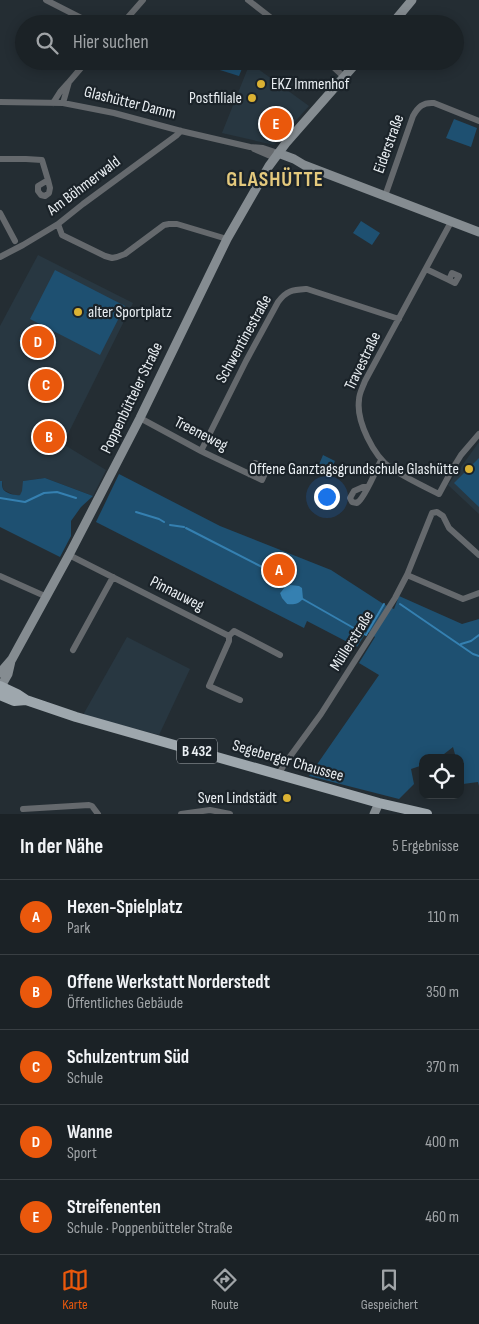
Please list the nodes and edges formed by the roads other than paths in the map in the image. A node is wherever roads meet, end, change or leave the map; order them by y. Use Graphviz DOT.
graph roads {
  1 [pos="46,0"];
  2 [pos="143,0"];
  3 [pos="248,0"];
  4 [pos="412,0"];
  5 [pos="75,15"];
  6 [pos="130,15"];
  7 [pos="267,15"];
  8 [pos="400,15"];
  9 [pos="79,70"];
  10 [pos="337,70"];
  11 [pos="350,70"];
  12 [pos="344,77"];
  13 [pos="68,82"];
  14 [pos="0,102"];
  15 [pos="53,103"];
  16 [pos="64,103"];
  17 [pos="479,121"];
  18 [pos="181,131"];
  19 [pos="276,156"];
  20 [pos="0,160"];
  21 [pos="48,180"];
  22 [pos="386,196"];
  23 [pos="0,213"];
  24 [pos="451,222"];
  25 [pos="58,224"];
  26 [pos="479,232"];
  27 [pos="227,239"];
  28 [pos="15,241"];
  29 [pos="0,257"];
  30 [pos="426,269"];
  31 [pos="449,280"];
  32 [pos="399,319"];
  33 [pos="140,418"];
  34 [pos="479,434"];
  35 [pos="201,451"];
  36 [pos="382,460"];
  37 [pos="249,474"];
  38 [pos="367,487"];
  39 [pos="69,555"];
  40 [pos="479,555"];
  41 [pos="407,575"];
  42 [pos="0,576"];
  43 [pos="114,577"];
  44 [pos="479,593"];
  45 [pos="47,597"];
  46 [pos="229,636"];
  47 [pos="73,650"];
  48 [pos="280,655"];
  49 [pos="12,658"];
  50 [pos="0,672"];
  51 [pos="0,689"];
  52 [pos="240,700"];
  53 [pos="280,774"];
  54 [pos="379,803"];
  55 [pos="23,809"];
  56 [pos="98,814"];
  57 [pos="181,814"];
  58 [pos="230,814"];
  59 [pos="374,814"];
  60 [pos="427,814"];
  1 -- 5 [label="street"];
  2 -- 6 [label="street"];
  3 -- 7 [label="street"];
  4 -- 8 [label="main road"];
  9 -- 13 [label="street"];
  10 -- 12 [label="street"];
  11 -- 12 [label="main road, Poppenbütteler Straße"];
  12 -- 19 [label="main road, Poppenbütteler Straße"];
  13 -- 15 [label="street"];
  13 -- 16 [label="street"];
  14 -- 15 [label="street, Glashütter Damm"];
  15 -- 16 [label="street, Glashütter Damm"];
  16 -- 18 [label="street, Glashütter Damm"];
  17 -- 22 [label="street, Eiderstraße"];
  18 -- 19 [label="street, Glashütter Damm"];
  18 -- 25 [label="street, Am Böhmerwald"];
  19 -- 22 [label="main road, Glashütter Damm"];
  19 -- 27 [label="main road, Poppenbütteler Straße"];
  20 -- 21 [label="street"];
  22 -- 24 [label="main road, Glashütter Damm"];
  23 -- 28 [label="street"];
  24 -- 26 [label="main road, Glashütter Damm"];
  24 -- 30 [label="street, Travestraße"];
  25 -- 27 [label="street"];
  25 -- 29 [label="street, Am Böhmerwald"];
  27 -- 33 [label="main road, Poppenbütteler Straße"];
  30 -- 31 [label="street"];
  30 -- 32 [label="street, Travestraße"];
  32 -- 35 [label="street, Schwentinestraße"];
  32 -- 36 [label="street, Travestraße"];
  33 -- 35 [label="street, Treeneweg"];
  33 -- 39 [label="main road, Poppenbütteler Straße"];
  34 -- 36 [label="street, Travestraße"];
  35 -- 37 [label="street, Treeneweg"];
  36 -- 38 [label="street"];
  39 -- 43 [label="street, Pinnauweg"];
  39 -- 45 [label="main road, Poppenbütteler Straße"];
  40 -- 41 [label="street, Müllerstraße"];
  41 -- 44 [label="street"];
  41 -- 53 [label="street, Müllerstraße"];
  42 -- 45 [label="street"];
  43 -- 46 [label="street, Pinnauweg"];
  43 -- 47 [label="street"];
  45 -- 49 [label="main road, Poppenbütteler Straße"];
  46 -- 48 [label="street, Pinnauweg"];
  46 -- 52 [label="street"];
  49 -- 50 [label="main road, Poppenbütteler Straße"];
  49 -- 51 [label="main road, Poppenbütteler Straße"];
  51 -- 53 [label="main road, Segeberger Chaussee / B 432"];
  53 -- 54 [label="main road, Segeberger Chaussee / B 432"];
  54 -- 59 [label="main road"];
  54 -- 60 [label="main road, Segeberger Chaussee / B 432"];
  55 -- 56 [label="street"];
  57 -- 58 [label="street"];
}
